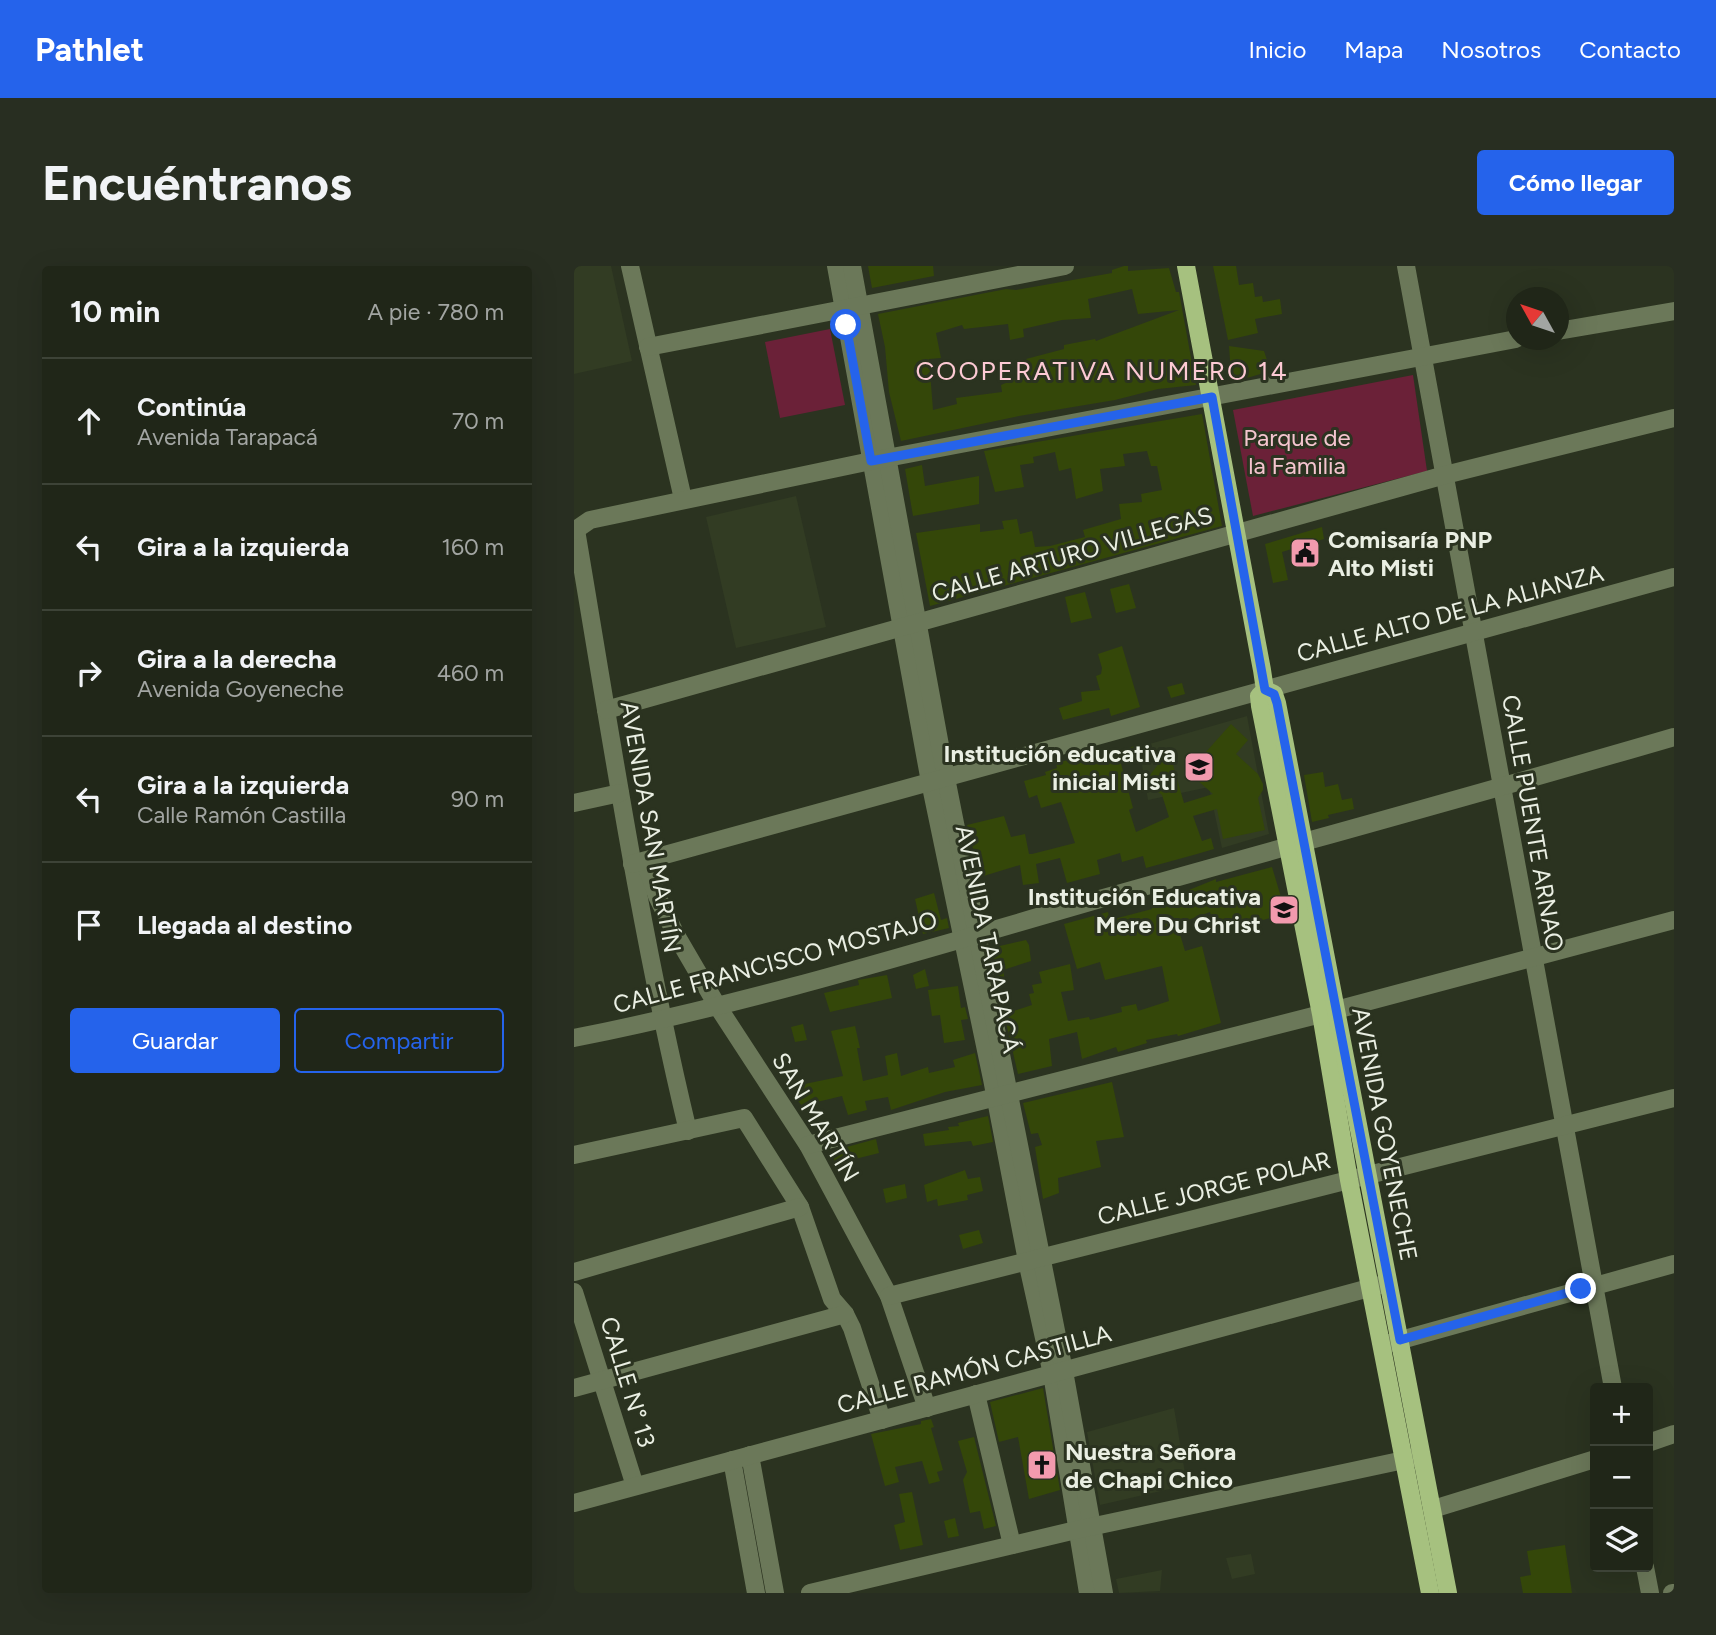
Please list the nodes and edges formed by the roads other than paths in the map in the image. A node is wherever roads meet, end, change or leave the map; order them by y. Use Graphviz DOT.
graph roads {
  1 [pos="630,266"];
  2 [pos="836,266"];
  3 [pos="852,266"];
  4 [pos="1065,266"];
  5 [pos="1186,266"];
  6 [pos="1406,266"];
  7 [pos="852,309"];
  8 [pos="1674,311"];
  9 [pos="1569,329"];
  10 [pos="1506,341"];
  11 [pos="648,347"];
  12 [pos="1423,355"];
  13 [pos="1212,397"];
  14 [pos="1674,418"];
  15 [pos="879,459"];
  16 [pos="1445,475"];
  17 [pos="683,499"];
  18 [pos="575,530"];
  19 [pos="1237,533"];
  20 [pos="1674,577"];
  21 [pos="919,622"];
  22 [pos="901,627"];
  23 [pos="1474,632"];
  24 [pos="1265,690"];
  25 [pos="606,710"];
  26 [pos="1674,737"];
  27 [pos="938,780"];
  28 [pos="1503,787"];
  29 [pos="620,793"];
  30 [pos="574,803"];
  31 [pos="1295,844"];
  32 [pos="638,863"];
  33 [pos="1674,920"];
  34 [pos="970,936"];
  35 [pos="1532,957"];
  36 [pos="718,1007"];
  37 [pos="1329,1012"];
  38 [pos="662,1021"];
  39 [pos="574,1038"];
  40 [pos="1002,1095"];
  41 [pos="1674,1098"];
  42 [pos="1564,1125"];
  43 [pos="688,1130"];
  44 [pos="808,1146"];
  45 [pos="574,1156"];
  46 [pos="1367,1175"];
  47 [pos="1349,1180"];
  48 [pos="800,1207"];
  49 [pos="1034,1259"];
  50 [pos="1674,1264"];
  51 [pos="574,1272"];
  52 [pos="1379,1286"];
  53 [pos="1594,1286"];
  54 [pos="574,1292"];
  55 [pos="889,1296"];
  56 [pos="845,1314"];
  57 [pos="1392,1342"];
  58 [pos="1058,1372"];
  59 [pos="603,1379"];
  60 [pos="1612,1383"];
  61 [pos="574,1388"];
  62 [pos="976,1394"];
  63 [pos="927,1408"];
  64 [pos="882,1420"];
  65 [pos="1674,1434"];
  66 [pos="1653,1441"];
  67 [pos="750,1455"];
  68 [pos="1414,1458"];
  69 [pos="732,1460"];
  70 [pos="1590,1461"];
  71 [pos="635,1486"];
  72 [pos="574,1503"];
  73 [pos="1433,1509"];
  74 [pos="1084,1528"];
  75 [pos="1012,1545"];
  76 [pos="1646,1572"];
  77 [pos="756,1593"];
  78 [pos="775,1593"];
  79 [pos="810,1593"];
  80 [pos="1088,1593"];
  81 [pos="1104,1593"];
  82 [pos="1430,1593"];
  83 [pos="1448,1593"];
  84 [pos="1650,1593"];
  1 -- 11 [label="street"];
  2 -- 7 [label="street, AVENIDA TARAPACÁ"];
  3 -- 7 [label="street, AVENIDA TARAPACÁ"];
  4 -- 7 [label="street"];
  5 -- 13 [label="main road, AVENIDA GOYENECHE"];
  6 -- 12 [label="street, CALLE PUENTE ARNAO"];
  7 -- 11 [label="street"];
  7 -- 15 [label="street, AVENIDA TARAPACÁ"];
  8 -- 9 [label="street"];
  10 -- 12 [label="street"];
  11 -- 17 [label="street"];
  12 -- 13 [label="street"];
  12 -- 16 [label="street, CALLE PUENTE ARNAO"];
  13 -- 15 [label="street"];
  13 -- 19 [label="main road, AVENIDA GOYENECHE"];
  14 -- 16 [label="street, CALLE ARTURO VILLEGAS"];
  15 -- 17 [label="street"];
  15 -- 21 [label="street, AVENIDA TARAPACÁ"];
  15 -- 22 [label="street, AVENIDA TARAPACÁ"];
  16 -- 19 [label="street, CALLE ARTURO VILLEGAS"];
  16 -- 23 [label="street, CALLE PUENTE ARNAO"];
  17 -- 18 [label="street"];
  18 -- 25 [label="street, AVENIDA SAN MARTÍN"];
  19 -- 21 [label="street, CALLE ARTURO VILLEGAS"];
  19 -- 24 [label="main road, AVENIDA GOYENECHE"];
  20 -- 23 [label="street, CALLE ALTO DE LA ALIANZA"];
  21 -- 22 [label="street, CALLE ARTURO VILLEGAS"];
  21 -- 27 [label="street, AVENIDA TARAPACÁ"];
  22 -- 25 [label="street, CALLE ARTURO VILLEGAS"];
  22 -- 27 [label="street, AVENIDA TARAPACÁ"];
  23 -- 24 [label="street, CALLE ALTO DE LA ALIANZA"];
  23 -- 28 [label="street, CALLE PUENTE ARNAO"];
  24 -- 27 [label="street, CALLE ALTO DE LA ALIANZA"];
  24 -- 31 [label="main road, AVENIDA GOYENECHE"];
  25 -- 29 [label="street, AVENIDA SAN MARTÍN"];
  26 -- 28 [label="street, CALLE FRANCISCO MOSTAJO"];
  27 -- 32 [label="street, CALLE ALTO DE LA ALIANZA"];
  27 -- 34 [label="street, AVENIDA TARAPACÁ"];
  28 -- 31 [label="street, CALLE FRANCISCO MOSTAJO"];
  28 -- 35 [label="street, CALLE PUENTE ARNAO"];
  29 -- 30 [label="street"];
  29 -- 32 [label="street, AVENIDA SAN MARTÍN"];
  31 -- 34 [label="street, CALLE FRANCISCO MOSTAJO"];
  31 -- 37 [label="main road, AVENIDA GOYENECHE"];
  32 -- 36 [label="street, SAN MARTÍN"];
  32 -- 38 [label="street, AVENIDA SAN MARTÍN"];
  33 -- 35 [label="street"];
  34 -- 36 [label="street, CALLE FRANCISCO MOSTAJO"];
  34 -- 40 [label="street, AVENIDA TARAPACÁ"];
  35 -- 37 [label="street"];
  35 -- 42 [label="street, CALLE PUENTE ARNAO"];
  36 -- 38 [label="street, CALLE FRANCISCO MOSTAJO"];
  36 -- 44 [label="street, SAN MARTÍN"];
  37 -- 40 [label="street"];
  37 -- 46 [label="main road, AVENIDA GOYENECHE"];
  37 -- 47 [label="main road, AVENIDA GOYENECHE"];
  38 -- 39 [label="street, CALLE FRANCISCO MOSTAJO"];
  38 -- 43 [label="street, AVENIDA SAN MARTÍN"];
  40 -- 44 [label="street"];
  40 -- 49 [label="street, AVENIDA TARAPACÁ"];
  41 -- 42 [label="street, CALLE JORGE POLAR"];
  42 -- 46 [label="street, CALLE JORGE POLAR"];
  42 -- 53 [label="street, CALLE PUENTE ARNAO"];
  43 -- 45 [label="street"];
  43 -- 48 [label="street"];
  44 -- 55 [label="street, SAN MARTÍN"];
  46 -- 47 [label="street, CALLE JORGE POLAR"];
  46 -- 52 [label="main road, AVENIDA GOYENECHE"];
  47 -- 49 [label="street, CALLE JORGE POLAR"];
  47 -- 52 [label="main road, AVENIDA GOYENECHE"];
  48 -- 51 [label="street"];
  48 -- 56 [label="street"];
  49 -- 55 [label="street, CALLE JORGE POLAR"];
  49 -- 58 [label="street, AVENIDA TARAPACÁ"];
  50 -- 53 [label="street"];
  52 -- 57 [label="main road, AVENIDA GOYENECHE"];
  52 -- 58 [label="street, CALLE RAMÓN CASTILLA"];
  53 -- 57 [label="street"];
  53 -- 60 [label="street, CALLE PUENTE ARNAO"];
  54 -- 59 [label="street, CALLE N° 13"];
  55 -- 63 [label="street, SAN MARTÍN"];
  56 -- 59 [label="street"];
  56 -- 64 [label="street"];
  57 -- 68 [label="main road, AVENIDA GOYENECHE"];
  58 -- 62 [label="street, CALLE RAMÓN CASTILLA"];
  58 -- 74 [label="street, AVENIDA TARAPACÁ"];
  59 -- 61 [label="street"];
  59 -- 71 [label="street, CALLE N° 13"];
  62 -- 63 [label="street, CALLE RAMÓN CASTILLA"];
  62 -- 75 [label="street"];
  63 -- 64 [label="street, CALLE RAMÓN CASTILLA"];
  64 -- 67 [label="street, CALLE RAMÓN CASTILLA"];
  65 -- 66 [label="street"];
  67 -- 69 [label="street, CALLE RAMÓN CASTILLA"];
  67 -- 78 [label="street"];
  68 -- 73 [label="main road, AVENIDA GOYENECHE"];
  68 -- 74 [label="street"];
  68 -- 82 [label="main road, AVENIDA GOYENECHE"];
  69 -- 71 [label="street, CALLE RAMÓN CASTILLA"];
  69 -- 77 [label="street"];
  70 -- 73 [label="street"];
  71 -- 72 [label="street, CALLE RAMÓN CASTILLA"];
  73 -- 83 [label="main road, AVENIDA GOYENECHE"];
  74 -- 75 [label="street"];
  74 -- 80 [label="street"];
  74 -- 81 [label="street"];
  75 -- 79 [label="street"];
  76 -- 84 [label="street"];
}
